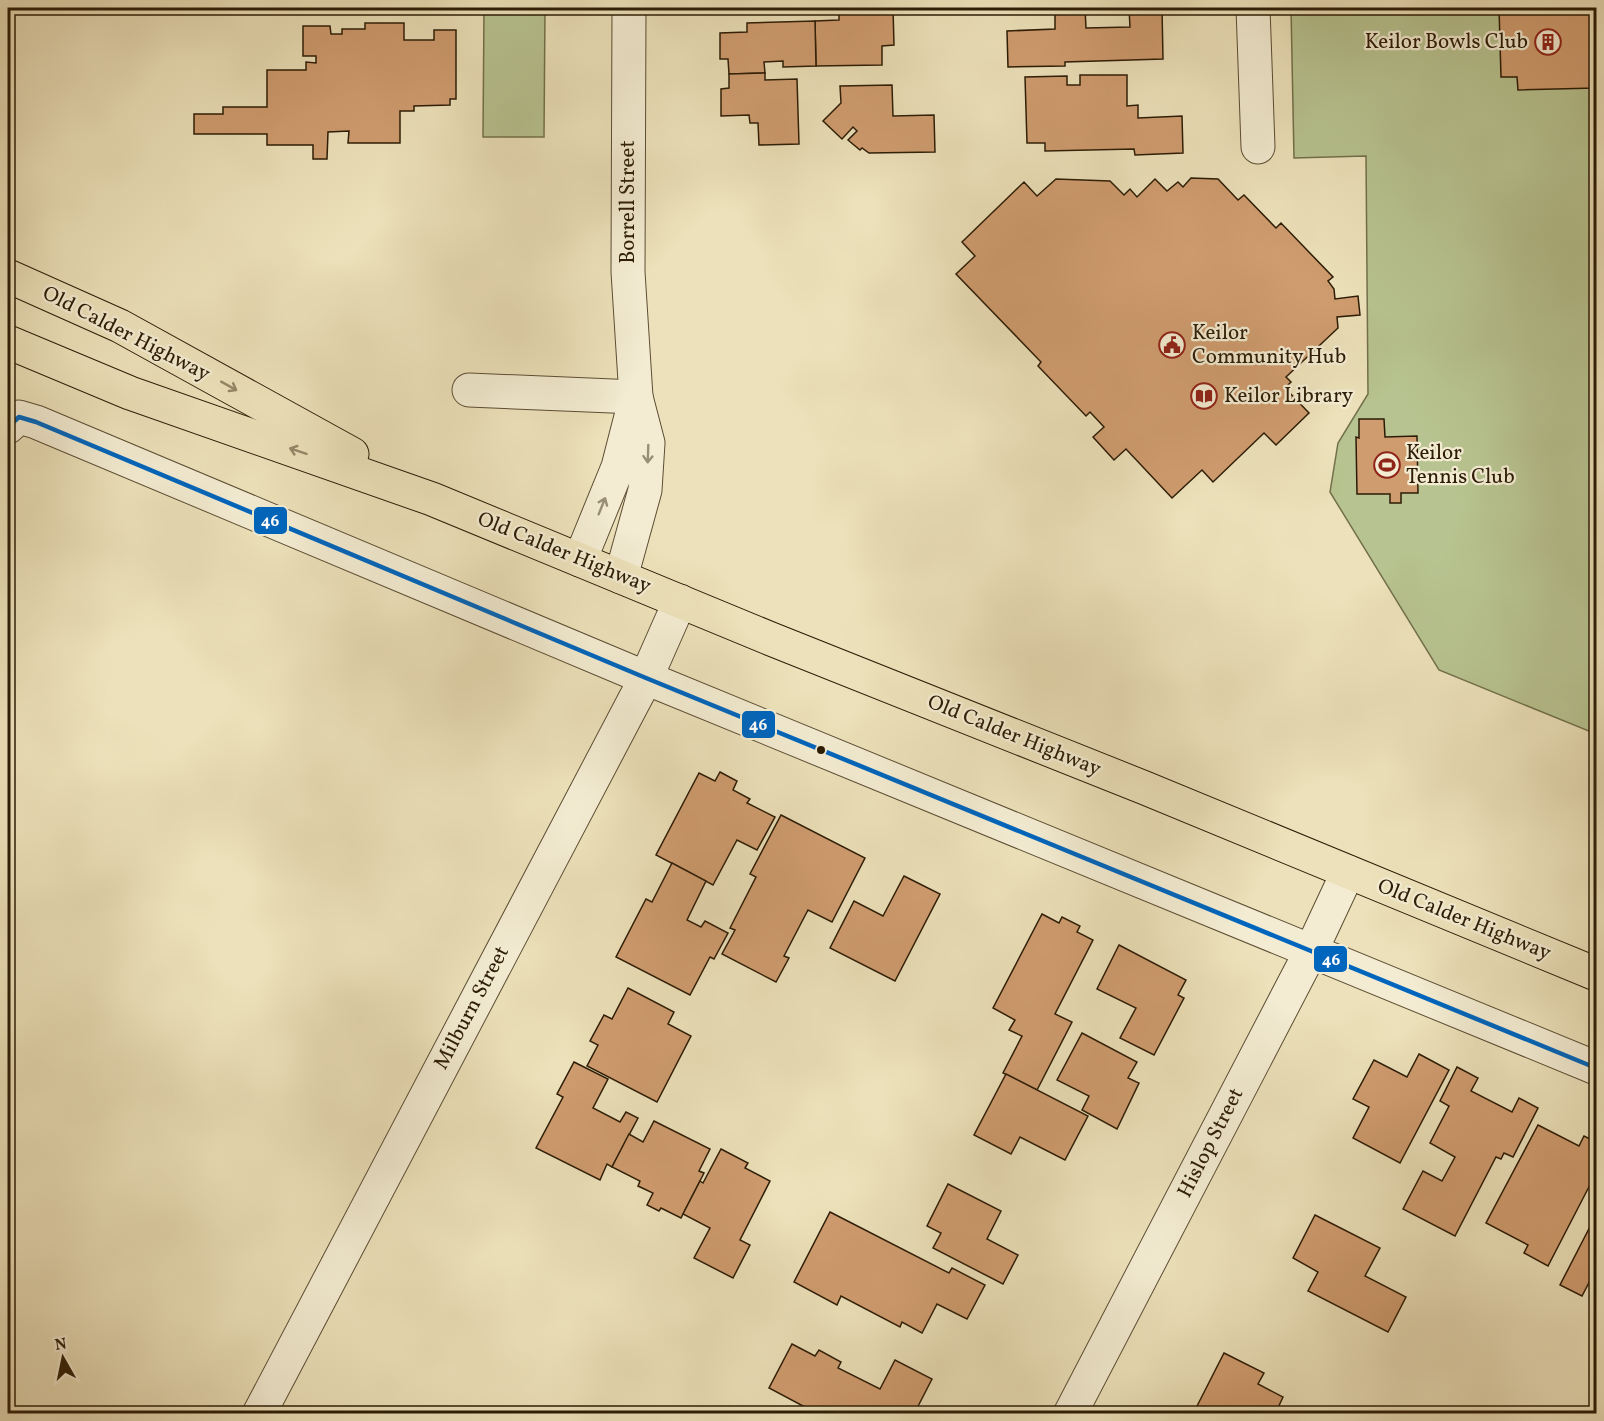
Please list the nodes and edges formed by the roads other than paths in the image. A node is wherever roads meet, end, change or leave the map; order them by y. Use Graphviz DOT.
graph roads {
  1 [pos="629,8"];
  2 [pos="1253,8"];
  3 [pos="1258,147"];
  4 [pos="8,276"];
  5 [pos="8,342"];
  6 [pos="8,365"];
  7 [pos="469,390"];
  8 [pos="130,393"];
  9 [pos="636,397"];
  10 [pos="8,427"];
  11 [pos="432,499"];
  12 [pos="580,560"];
  13 [pos="621,577"];
  14 [pos="680,601"];
  15 [pos="646,678"];
  16 [pos="1348,872"];
  17 [pos="1311,951"];
  18 [pos="1596,974"];
  19 [pos="1596,1068"];
  20 [pos="259,1413"];
  21 [pos="1070,1413"];
  1 -- 9 [label="street, Borrell Street"];
  2 -- 3 [label="street"];
  4 -- 11 [label="main road, Old Calder Highway, one-way"];
  5 -- 8 [label="main road, Old Calder Highway"];
  6 -- 8 [label="main road"];
  7 -- 9 [label="street"];
  11 -- 8 [label="main road, Old Calder Highway, one-way"];
  12 -- 9 [label="street, Borrell Street, one-way"];
  9 -- 13 [label="street, Borrell Street, one-way"];
  10 -- 15 [label="street"];
  11 -- 12 [label="main road, Old Calder Highway"];
  12 -- 13 [label="main road, Old Calder Highway"];
  13 -- 14 [label="main road, Old Calder Highway"];
  14 -- 15 [label="street, Milburn Street"];
  14 -- 16 [label="main road, Old Calder Highway"];
  15 -- 17 [label="street"];
  15 -- 20 [label="street, Milburn Street"];
  16 -- 17 [label="street, Hislop Street"];
  16 -- 18 [label="main road, Old Calder Highway"];
  17 -- 19 [label="street"];
  17 -- 21 [label="street, Hislop Street"];
}
